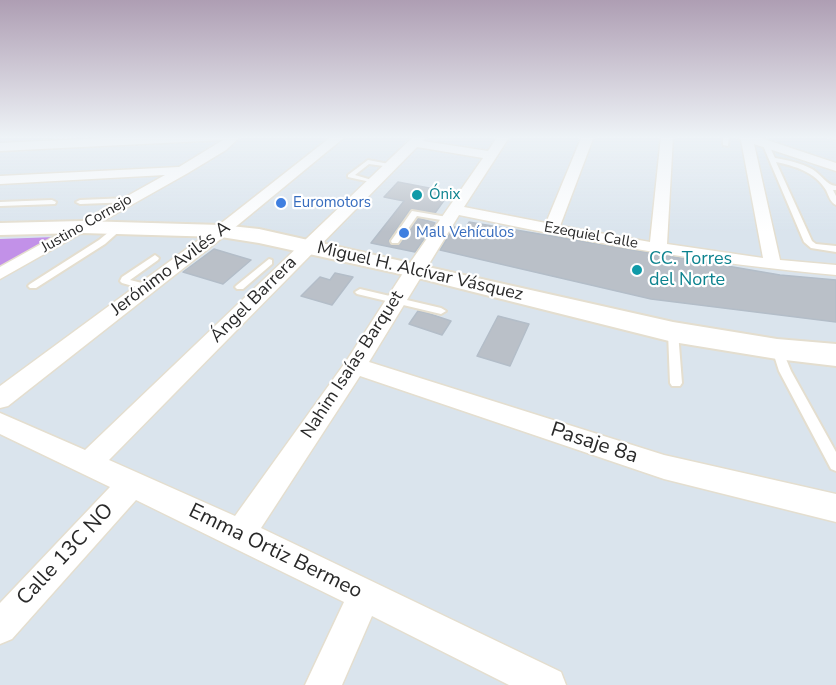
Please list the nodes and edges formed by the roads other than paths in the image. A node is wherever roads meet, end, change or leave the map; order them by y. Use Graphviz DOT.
graph roads {
  1 [pos="186,168"];
  2 [pos="300,168"];
  3 [pos="360,168"];
  4 [pos="388,168"];
  5 [pos="482,168"];
  6 [pos="575,168"];
  7 [pos="664,168"];
  8 [pos="751,168"];
  9 [pos="775,168"];
  10 [pos="803,168"];
  11 [pos="183,170"];
  12 [pos="0,180"];
  13 [pos="373,182"];
  14 [pos="832,187"];
  15 [pos="129,200"];
  16 [pos="52,202"];
  17 [pos="80,202"];
  18 [pos="0,204"];
  19 [pos="836,204"];
  20 [pos="450,214"];
  21 [pos="82,227"];
  22 [pos="119,228"];
  23 [pos="0,229"];
  24 [pos="551,230"];
  25 [pos="221,231"];
  26 [pos="395,241"];
  27 [pos="308,246"];
  28 [pos="658,248"];
  29 [pos="836,249"];
  30 [pos="155,258"];
  31 [pos="773,265"];
  32 [pos="271,267"];
  33 [pos="414,270"];
  34 [pos="836,270"];
  35 [pos="0,274"];
  36 [pos="33,286"];
  37 [pos="147,287"];
  38 [pos="240,287"];
  39 [pos="360,291"];
  40 [pos="396,299"];
  41 [pos="441,310"];
  42 [pos="673,332"];
  43 [pos="777,349"];
  44 [pos="836,354"];
  45 [pos="355,366"];
  46 [pos="676,383"];
  47 [pos="0,399"];
  48 [pos="0,423"];
  49 [pos="88,464"];
  50 [pos="836,465"];
  51 [pos="133,483"];
  52 [pos="836,508"];
  53 [pos="240,534"];
  54 [pos="365,595"];
  55 [pos="0,627"];
  56 [pos="323,685"];
  57 [pos="548,685"];
  1 -- 11 [label="street, Justino Cornejo"];
  2 -- 25 [label="street, Jerónimo Avilés A"];
  3 -- 13 [label="lane"];
  4 -- 13 [label="street, Ángel Barrera"];
  5 -- 20 [label="street, Nahim Isaías Barquet"];
  6 -- 24 [label="street"];
  7 -- 28 [label="street"];
  8 -- 31 [label="street"];
  9 -- 29 [label="lane"];
  10 -- 14 [label="lane"];
  11 -- 12 [label="street"];
  11 -- 15 [label="street, Justino Cornejo"];
  13 -- 27 [label="street, Ángel Barrera"];
  14 -- 19 [label="lane"];
  15 -- 17 [label="lane"];
  15 -- 21 [label="street, Justino Cornejo"];
  16 -- 18 [label="lane"];
  20 -- 24 [label="street, Ezequiel Calle"];
  20 -- 26 [label="lane"];
  20 -- 33 [label="street, Nahim Isaías Barquet"];
  21 -- 22 [label="street, Miguel H. Alcívar Vásquez"];
  21 -- 23 [label="street, Miguel H. Alcívar Vásquez"];
  21 -- 35 [label="street, Justino Cornejo"];
  22 -- 25 [label="street, Miguel H. Alcívar Vásquez"];
  22 -- 36 [label="lane"];
  24 -- 28 [label="street, Ezequiel Calle"];
  25 -- 27 [label="street, Miguel H. Alcívar Vásquez"];
  25 -- 37 [label="street, Jerónimo Avilés A"];
  27 -- 32 [label="street, Ángel Barrera"];
  27 -- 33 [label="street, Miguel H. Alcívar Vásquez"];
  28 -- 31 [label="street, Ezequiel Calle"];
  30 -- 37 [label="lane"];
  31 -- 34 [label="street, Ezequiel Calle"];
  32 -- 38 [label="lane"];
  32 -- 49 [label="street, Ángel Barrera"];
  33 -- 40 [label="street, Nahim Isaías Barquet"];
  33 -- 42 [label="street, Miguel H. Alcívar Vásquez"];
  37 -- 47 [label="street, Jerónimo Avilés A"];
  39 -- 40 [label="lane"];
  40 -- 41 [label="lane"];
  40 -- 45 [label="street, Nahim Isaías Barquet"];
  42 -- 43 [label="street, Miguel H. Alcívar Vásquez"];
  42 -- 46 [label="lane"];
  43 -- 44 [label="street, Miguel H. Alcívar Vásquez"];
  43 -- 50 [label="lane"];
  45 -- 52 [label="street, Pasaje 8a"];
  45 -- 53 [label="street, Nahim Isaías Barquet"];
  48 -- 49 [label="street, Emma Ortiz Bermeo"];
  49 -- 51 [label="street, Emma Ortiz Bermeo"];
  51 -- 53 [label="street, Emma Ortiz Bermeo"];
  51 -- 55 [label="street, Calle 13C NO"];
  53 -- 54 [label="street, Emma Ortiz Bermeo"];
  54 -- 56 [label="street"];
  54 -- 57 [label="street, Emma Ortiz Bermeo"];
}
